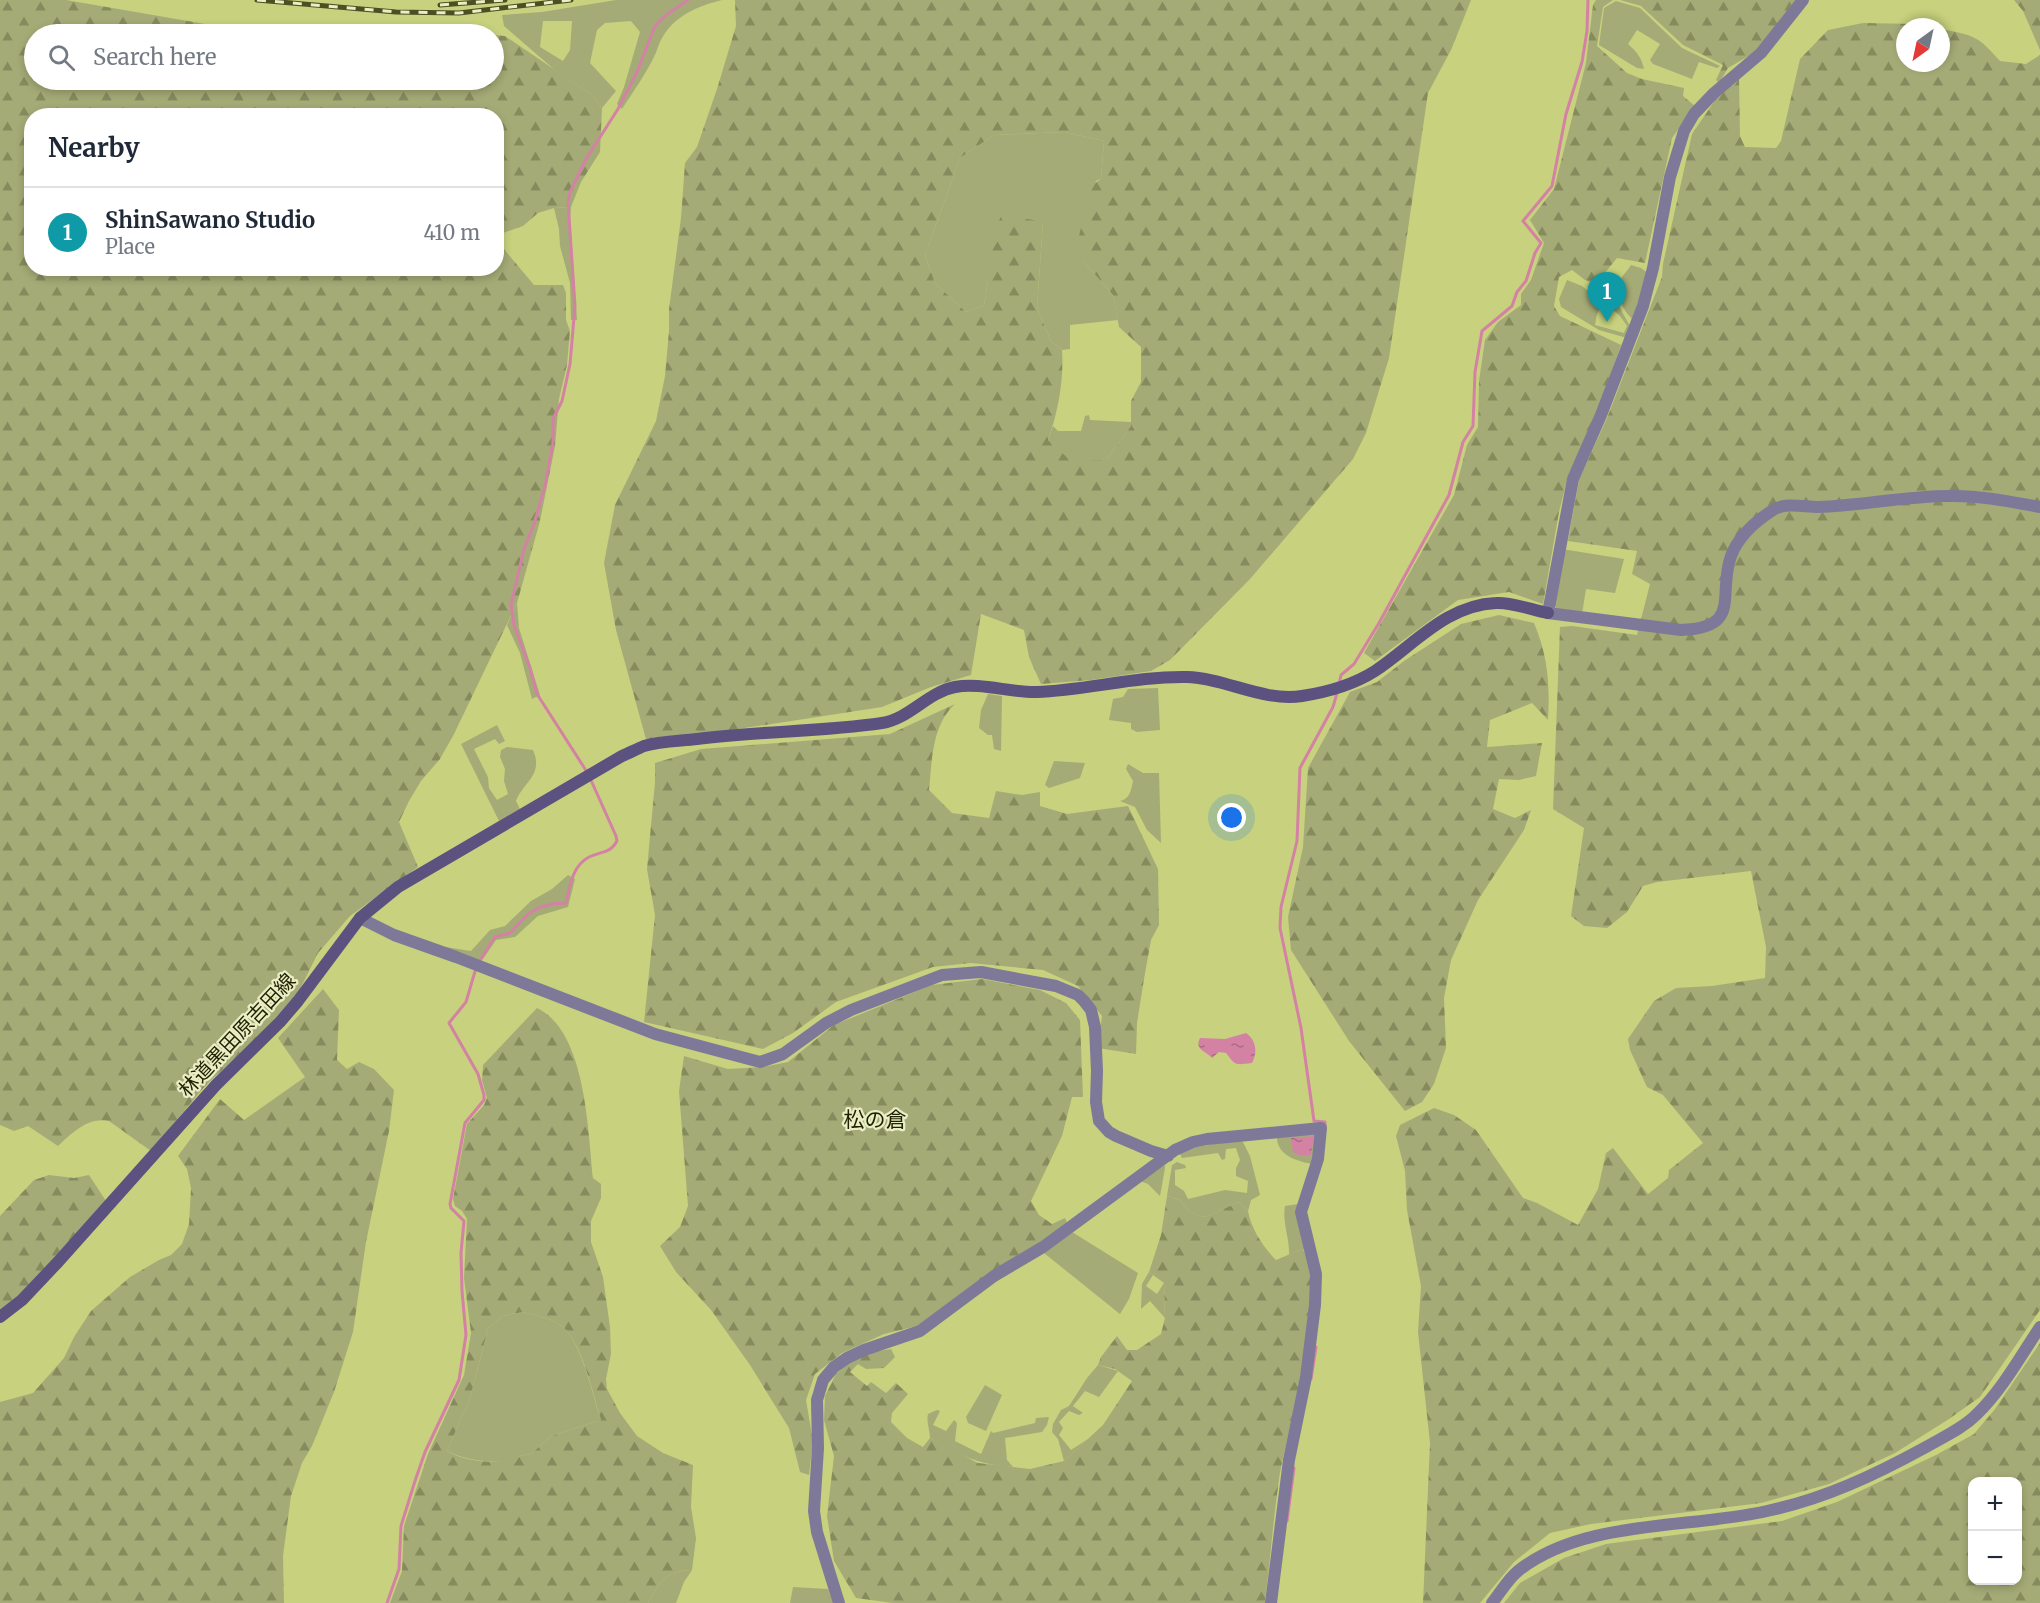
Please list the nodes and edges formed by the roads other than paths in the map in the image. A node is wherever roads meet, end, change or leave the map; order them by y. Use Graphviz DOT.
graph roads {
  1 [pos="1803,0"];
  2 [pos="2040,507"];
  3 [pos="1548,614"];
  4 [pos="360,918"];
  5 [pos="1167,1156"];
  6 [pos="0,1317"];
  7 [pos="2040,1327"];
  8 [pos="839,1603"];
  9 [pos="1271,1603"];
  10 [pos="1492,1603"];
  1 -- 3 [label="street"];
  2 -- 3 [label="street"];
  3 -- 4 [label="street, 林道黒田原吉田線"];
  4 -- 5 [label="street"];
  4 -- 6 [label="street, 林道黒田原吉田線"];
  5 -- 8 [label="street"];
  5 -- 9 [label="street"];
  7 -- 10 [label="street"];
}
